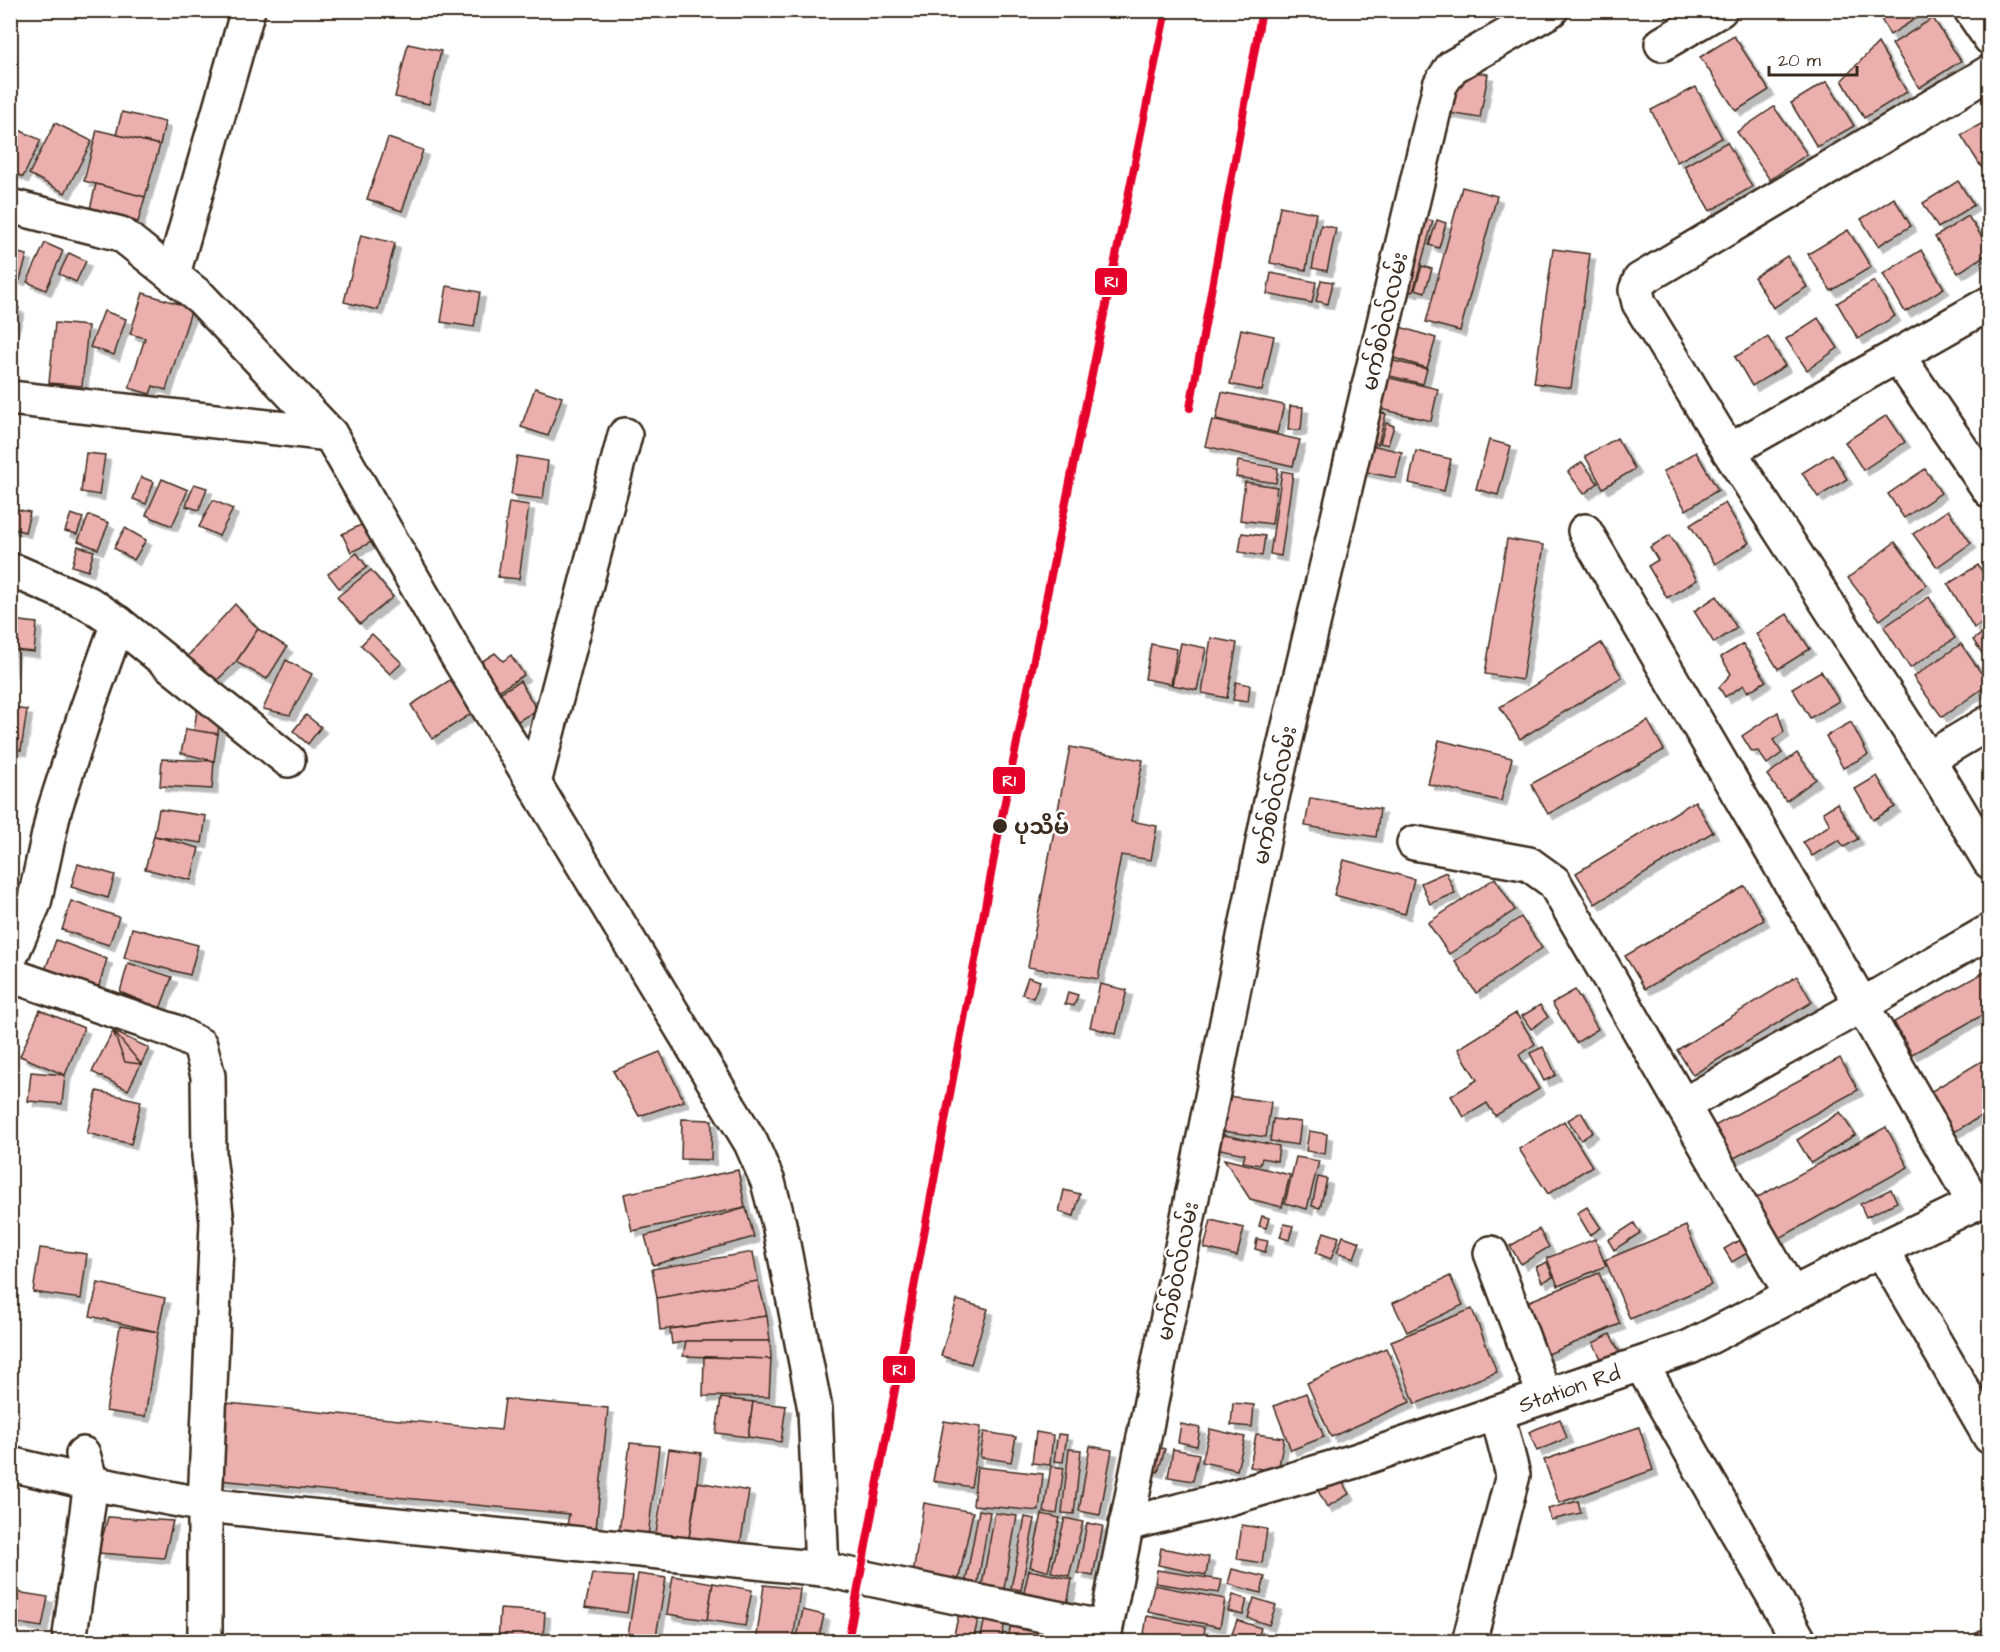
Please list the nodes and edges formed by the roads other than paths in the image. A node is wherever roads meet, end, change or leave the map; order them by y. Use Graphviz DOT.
graph roads {
  1 [pos="248,10"];
  2 [pos="1551,10"];
  3 [pos="1720,10"];
  4 [pos="1971,10"];
  5 [pos="1989,38"];
  6 [pos="1662,44"];
  7 [pos="1989,72"];
  8 [pos="10,206"];
  9 [pos="173,274"];
  10 [pos="1989,303"];
  11 [pos="1897,355"];
  12 [pos="10,398"];
  13 [pos="330,434"];
  14 [pos="625,435"];
  15 [pos="1729,451"];
  16 [pos="1989,491"];
  17 [pos="1585,531"];
  18 [pos="10,571"];
  19 [pos="118,623"];
  20 [pos="1989,722"];
  21 [pos="1928,759"];
  22 [pos="288,760"];
  23 [pos="534,783"];
  24 [pos="1414,843"];
  25 [pos="1989,862"];
  26 [pos="1989,931"];
  27 [pos="10,958"];
  28 [pos="10,975"];
  29 [pos="1862,1005"];
  30 [pos="1683,1105"];
  31 [pos="1982,1199"];
  32 [pos="1881,1248"];
  33 [pos="1491,1253"];
  34 [pos="1792,1295"];
  35 [pos="1641,1364"];
  36 [pos="1545,1396"];
  37 [pos="1497,1413"];
  38 [pos="1989,1437"];
  39 [pos="10,1464"];
  40 [pos="87,1468"];
  41 [pos="205,1505"];
  42 [pos="1126,1524"];
  43 [pos="822,1569"];
  44 [pos="1104,1635"];
  45 [pos="69,1641"];
  46 [pos="205,1641"];
  47 [pos="1469,1641"];
  48 [pos="1800,1641"];
  1 -- 9 [label="street"];
  2 -- 42 [label="street, မက်စ်ဝဲလ်လမ်း"];
  3 -- 6 [label="street"];
  4 -- 5 [label="street"];
  7 -- 15 [label="street"];
  8 -- 9 [label="street"];
  9 -- 13 [label="street"];
  10 -- 11 [label="street"];
  11 -- 15 [label="street"];
  11 -- 16 [label="street"];
  12 -- 13 [label="street"];
  13 -- 23 [label="street"];
  14 -- 23 [label="street"];
  15 -- 21 [label="street"];
  17 -- 29 [label="street"];
  18 -- 19 [label="street"];
  19 -- 22 [label="street"];
  19 -- 27 [label="street"];
  20 -- 21 [label="street"];
  21 -- 25 [label="street"];
  23 -- 43 [label="street"];
  24 -- 30 [label="street"];
  26 -- 29 [label="street"];
  28 -- 41 [label="street"];
  29 -- 30 [label="street"];
  29 -- 31 [label="street"];
  30 -- 34 [label="street"];
  31 -- 32 [label="street, Station Rd"];
  32 -- 34 [label="street, Station Rd"];
  32 -- 38 [label="street"];
  33 -- 36 [label="street"];
  34 -- 35 [label="street, Station Rd"];
  35 -- 36 [label="street, Station Rd"];
  35 -- 48 [label="street"];
  36 -- 37 [label="street, Station Rd"];
  37 -- 42 [label="street, Station Rd"];
  37 -- 47 [label="street"];
  39 -- 40 [label="street"];
  40 -- 41 [label="street"];
  40 -- 45 [label="street"];
  41 -- 43 [label="street"];
  41 -- 46 [label="street"];
  42 -- 44 [label="street, မက်စ်ဝဲလ်လမ်း"];
  43 -- 44 [label="street"];
}
